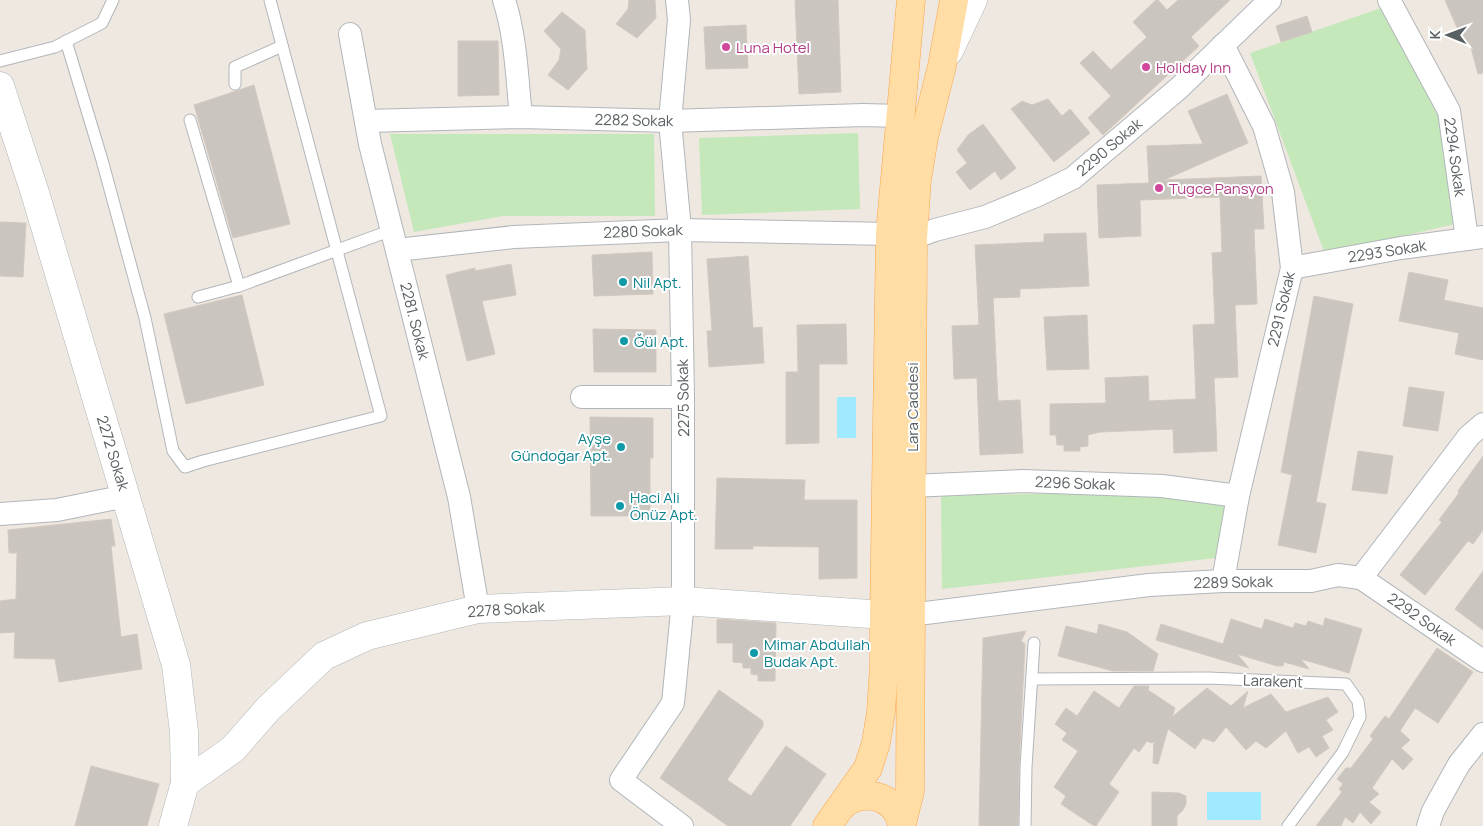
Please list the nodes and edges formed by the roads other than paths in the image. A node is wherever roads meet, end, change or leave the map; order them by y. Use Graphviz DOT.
graph roads {
  1 [pos="113,0"];
  2 [pos="270,0"];
  3 [pos="504,0"];
  4 [pos="676,0"];
  5 [pos="911,0"];
  6 [pos="954,0"];
  7 [pos="974,0"];
  8 [pos="1270,0"];
  9 [pos="1389,0"];
  10 [pos="350,34"];
  11 [pos="66,41"];
  12 [pos="1224,45"];
  13 [pos="282,46"];
  14 [pos="0,61"];
  15 [pos="942,66"];
  16 [pos="236,84"];
  17 [pos="0,86"];
  18 [pos="901,116"];
  19 [pos="521,117"];
  20 [pos="190,120"];
  21 [pos="366,121"];
  22 [pos="670,121"];
  23 [pos="680,230"];
  24 [pos="902,236"];
  25 [pos="1475,238"];
  26 [pos="395,240"];
  27 [pos="337,250"];
  28 [pos="1292,268"];
  29 [pos="239,286"];
  30 [pos="198,297"];
  31 [pos="582,397"];
  32 [pos="683,397"];
  33 [pos="1483,424"];
  34 [pos="911,486"];
  35 [pos="126,496"];
  36 [pos="1238,496"];
  37 [pos="0,514"];
  38 [pos="1361,578"];
  39 [pos="1223,581"];
  40 [pos="684,601"];
  41 [pos="478,608"];
  42 [pos="897,616"];
  43 [pos="1034,643"];
  44 [pos="1483,661"];
  45 [pos="1032,679"];
  46 [pos="1483,734"];
  47 [pos="185,783"];
  48 [pos="832,821"];
  49 [pos="905,825"];
  50 [pos="173,826"];
  51 [pos="682,826"];
  52 [pos="1025,826"];
  53 [pos="1288,826"];
  54 [pos="1428,826"];
  1 -- 11 [label="lane"];
  2 -- 13 [label="lane"];
  3 -- 19 [label="street"];
  4 -- 22 [label="street, 2275 Sokak"];
  5 -- 18 [label="main road"];
  6 -- 15 [label="main road"];
  7 -- 15 [label="street, Lara Caddesi"];
  8 -- 12 [label="street, 2290 Sokak"];
  9 -- 25 [label="street, 2294 Sokak"];
  10 -- 21 [label="street, 2281. Sokak"];
  11 -- 14 [label="lane"];
  11 -- 27 [label="lane"];
  12 -- 24 [label="street, 2290 Sokak"];
  12 -- 28 [label="street, 2291 Sokak"];
  13 -- 16 [label="lane"];
  13 -- 27 [label="lane"];
  15 -- 24 [label="main road, Lara Caddesi"];
  17 -- 35 [label="street, 2272 Sokak"];
  18 -- 22 [label="street, 2282 Sokak"];
  18 -- 24 [label="main road"];
  19 -- 21 [label="street, 2282 Sokak"];
  19 -- 22 [label="street, 2282 Sokak"];
  20 -- 29 [label="lane"];
  21 -- 26 [label="street, 2281. Sokak"];
  22 -- 23 [label="street, 2275 Sokak"];
  23 -- 24 [label="street, 2280 Sokak"];
  23 -- 26 [label="street, 2280 Sokak"];
  23 -- 32 [label="street, 2275 Sokak"];
  24 -- 34 [label="main road, Lara Caddesi"];
  24 -- 42 [label="main road"];
  25 -- 28 [label="street, 2293 Sokak"];
  26 -- 27 [label="lane"];
  26 -- 41 [label="street, 2281. Sokak"];
  27 -- 29 [label="lane"];
  28 -- 36 [label="street, 2291 Sokak"];
  29 -- 30 [label="lane"];
  31 -- 32 [label="street"];
  32 -- 40 [label="street, 2275 Sokak"];
  33 -- 38 [label="street"];
  34 -- 36 [label="street, 2296 Sokak"];
  34 -- 42 [label="main road, Lara Caddesi"];
  35 -- 37 [label="street"];
  35 -- 47 [label="street, 2272 Sokak"];
  36 -- 39 [label="street, 2291 Sokak"];
  38 -- 39 [label="street, 2289 Sokak"];
  38 -- 44 [label="street, 2292 Sokak"];
  39 -- 42 [label="street, 2289 Sokak"];
  40 -- 41 [label="street, 2278 Sokak"];
  40 -- 42 [label="street, 2278 Sokak"];
  40 -- 51 [label="street, 2275 Sokak"];
  41 -- 47 [label="street, 2278 Sokak"];
  42 -- 48 [label="main road"];
  42 -- 49 [label="main road, Lara Caddesi"];
  43 -- 45 [label="lane"];
  45 -- 52 [label="lane"];
  45 -- 53 [label="lane, Larakent"];
  46 -- 54 [label="street"];
  47 -- 50 [label="street, 2272 Sokak"];
  48 -- 49 [label="main road"];
}
